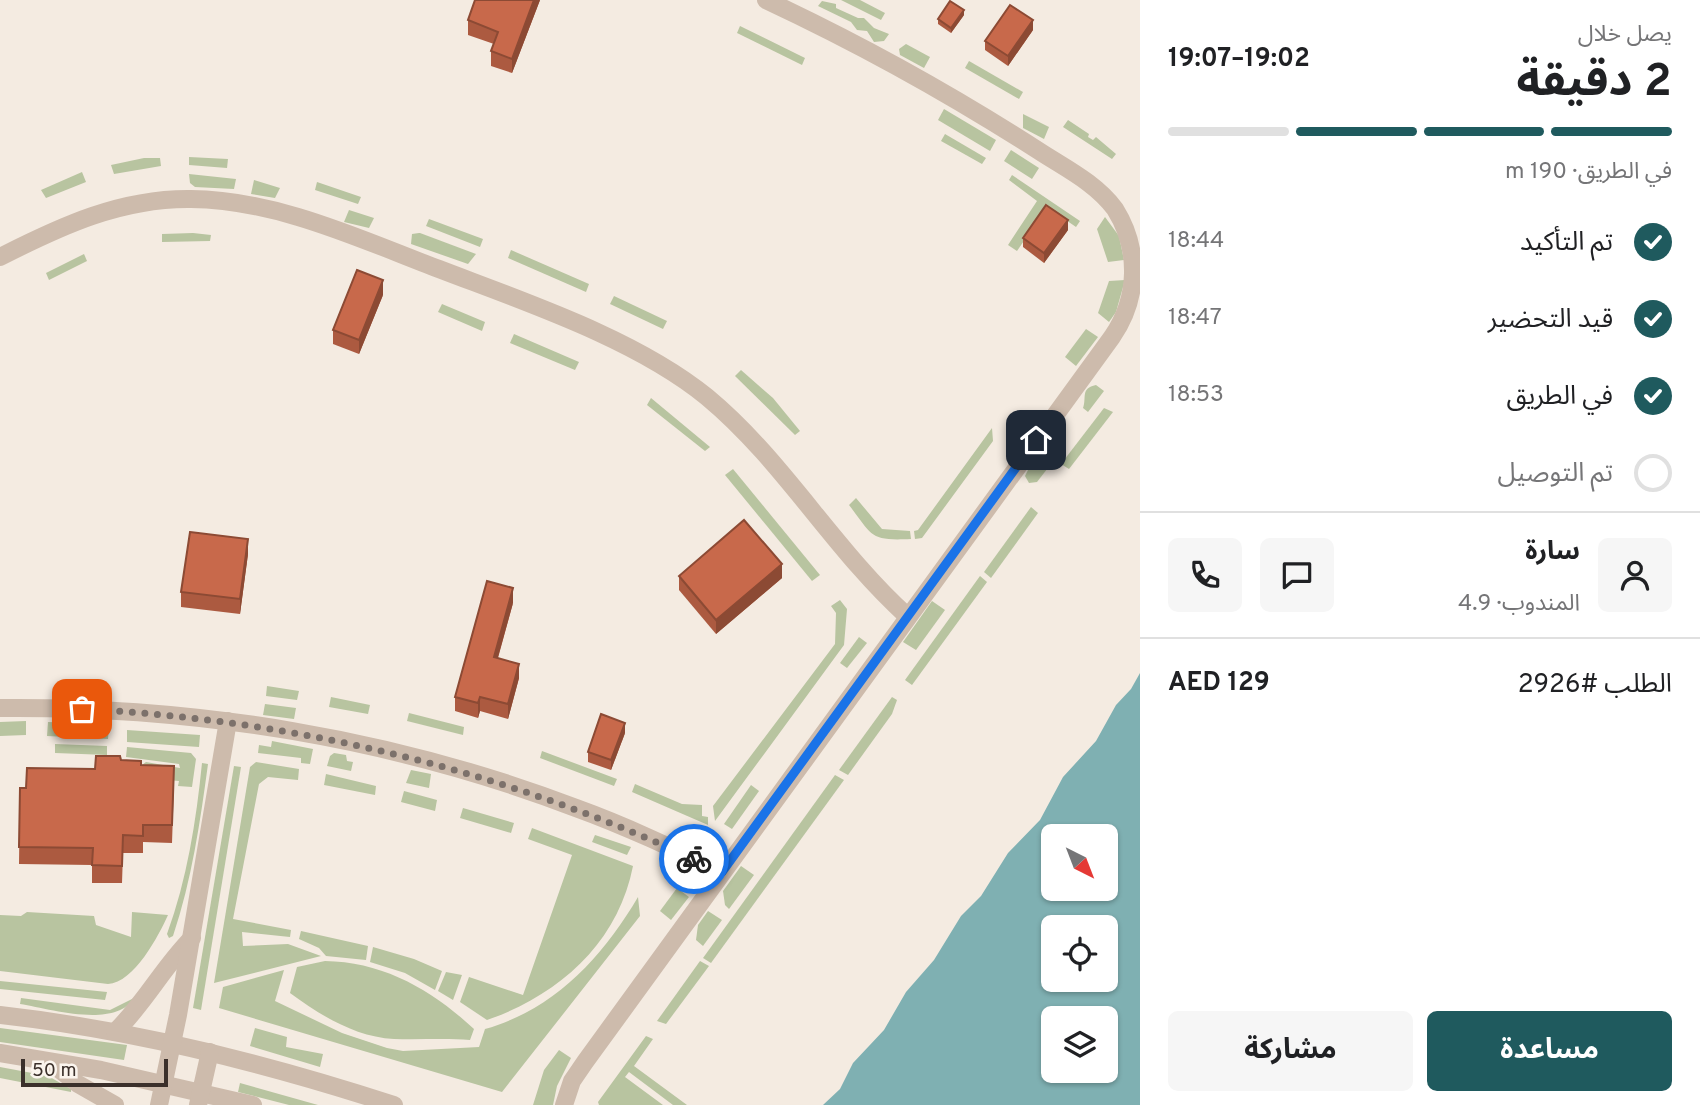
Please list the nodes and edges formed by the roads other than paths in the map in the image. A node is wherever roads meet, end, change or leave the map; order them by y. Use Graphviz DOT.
graph roads {
  1 [pos="766,0"];
  2 [pos="0,257"];
  3 [pos="906,616"];
  4 [pos="0,708"];
  5 [pos="228,721"];
  6 [pos="722,872"];
  7 [pos="192,938"];
  8 [pos="0,1015"];
  9 [pos="116,1032"];
  10 [pos="172,1044"];
  11 [pos="210,1052"];
  12 [pos="0,1053"];
  13 [pos="49,1061"];
  14 [pos="164,1084"];
  15 [pos="199,1099"];
  16 [pos="115,1105"];
  17 [pos="159,1105"];
  18 [pos="253,1105"];
  19 [pos="394,1105"];
  20 [pos="564,1105"];
  1 -- 3 [label="street"];
  2 -- 3 [label="street"];
  3 -- 6 [label="street"];
  4 -- 5 [label="street"];
  5 -- 6 [label="street"];
  5 -- 7 [label="street"];
  6 -- 20 [label="street"];
  7 -- 9 [label="street"];
  7 -- 10 [label="street"];
  8 -- 9 [label="street"];
  9 -- 10 [label="street"];
  10 -- 11 [label="street"];
  10 -- 14 [label="street"];
  11 -- 15 [label="street"];
  11 -- 19 [label="street"];
  12 -- 13 [label="street"];
  13 -- 14 [label="street"];
  13 -- 16 [label="street"];
  14 -- 15 [label="street"];
  14 -- 17 [label="street"];
  15 -- 18 [label="street"];
}
